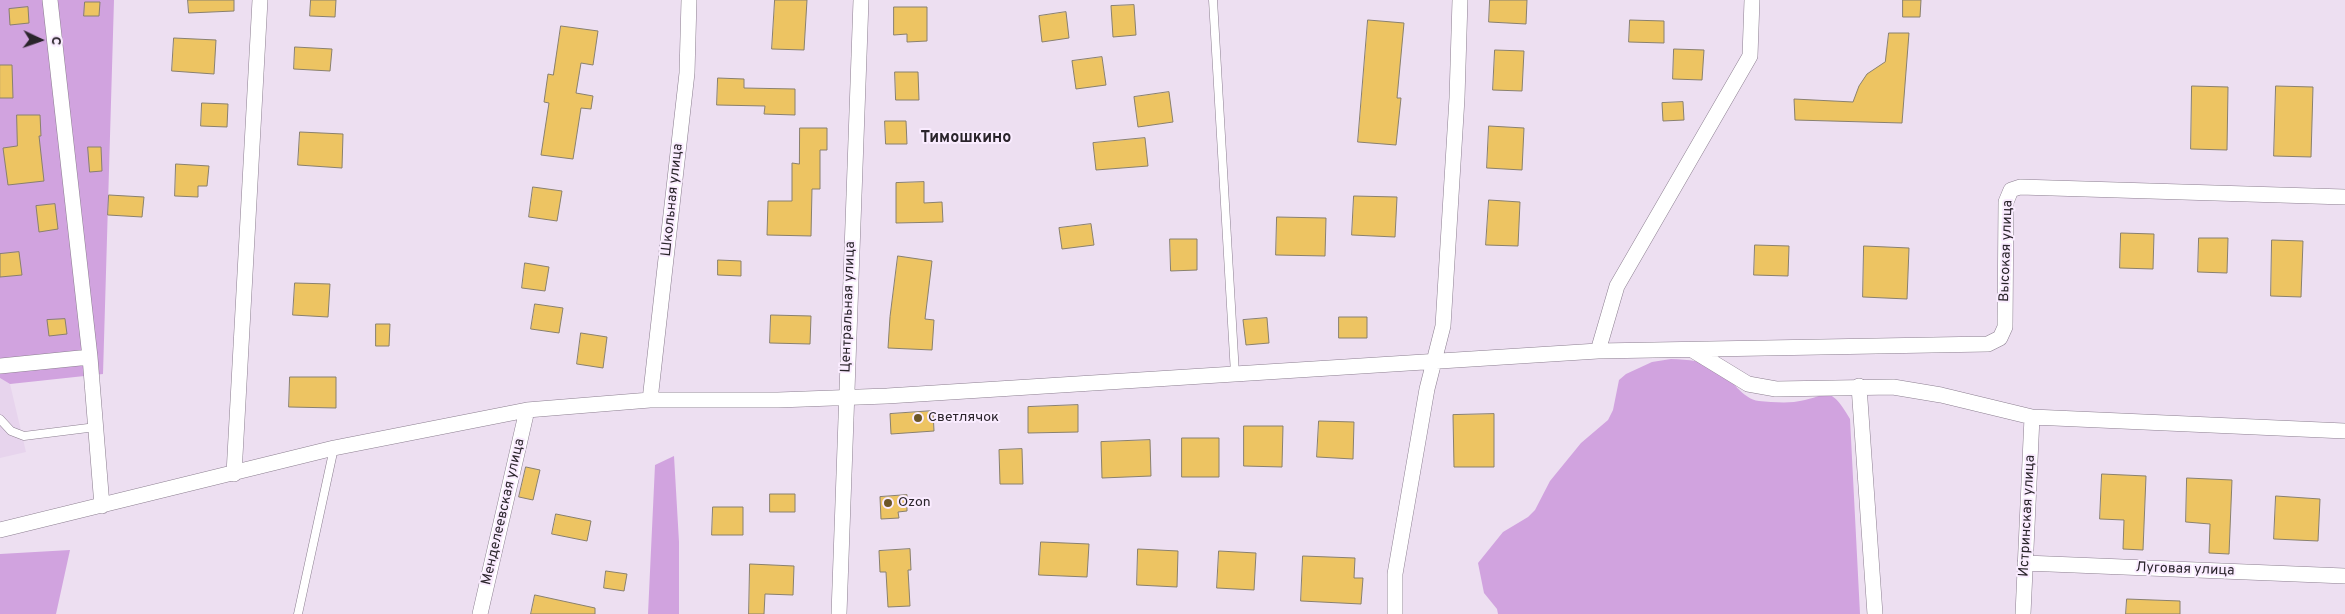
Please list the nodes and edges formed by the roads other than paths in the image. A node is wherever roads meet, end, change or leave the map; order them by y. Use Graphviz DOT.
graph roads {
  1 [pos="50,0"];
  2 [pos="260,0"];
  3 [pos="689,0"];
  4 [pos="861,0"];
  5 [pos="1213,0"];
  6 [pos="1460,0"];
  7 [pos="1752,0"];
  8 [pos="2345,197"];
  9 [pos="1693,350"];
  10 [pos="1598,351"];
  11 [pos="90,357"];
  12 [pos="1436,361"];
  13 [pos="0,366"];
  14 [pos="1235,374"];
  15 [pos="1859,386"];
  16 [pos="845,398"];
  17 [pos="650,400"];
  18 [pos="527,410"];
  19 [pos="2032,417"];
  20 [pos="0,419"];
  21 [pos="96,426"];
  22 [pos="2345,432"];
  23 [pos="334,448"];
  24 [pos="234,474"];
  25 [pos="102,506"];
  26 [pos="0,530"];
  27 [pos="2025,563"];
  28 [pos="2345,576"];
  29 [pos="298,614"];
  30 [pos="480,614"];
  31 [pos="839,614"];
  32 [pos="1395,614"];
  33 [pos="1875,614"];
  34 [pos="2023,614"];
  1 -- 11 [label="street"];
  2 -- 24 [label="street"];
  3 -- 17 [label="street, Школьная улица"];
  4 -- 16 [label="street, Центральная улица"];
  5 -- 14 [label="lane"];
  6 -- 12 [label="street"];
  7 -- 10 [label="street"];
  8 -- 9 [label="street, Высокая улица"];
  9 -- 10 [label="street, Высокая улица"];
  9 -- 15 [label="street"];
  10 -- 12 [label="street, Высокая улица"];
  11 -- 13 [label="street"];
  11 -- 21 [label="street"];
  12 -- 14 [label="street, Высокая улица"];
  12 -- 32 [label="street"];
  14 -- 16 [label="street, Высокая улица"];
  15 -- 19 [label="street"];
  15 -- 33 [label="street"];
  16 -- 17 [label="street, Высокая улица"];
  16 -- 31 [label="street, Центральная улица"];
  17 -- 18 [label="street, Высокая улица"];
  18 -- 23 [label="street, Высокая улица"];
  18 -- 30 [label="street, Менделеевская улица"];
  19 -- 22 [label="street"];
  19 -- 27 [label="street, Истринская улица"];
  20 -- 21 [label="lane"];
  21 -- 25 [label="street"];
  23 -- 24 [label="street, Высокая улица"];
  23 -- 29 [label="lane"];
  24 -- 25 [label="street, Высокая улица"];
  25 -- 26 [label="street, Высокая улица"];
  27 -- 28 [label="street, Луговая улица"];
  27 -- 34 [label="street, Истринская улица"];
}
